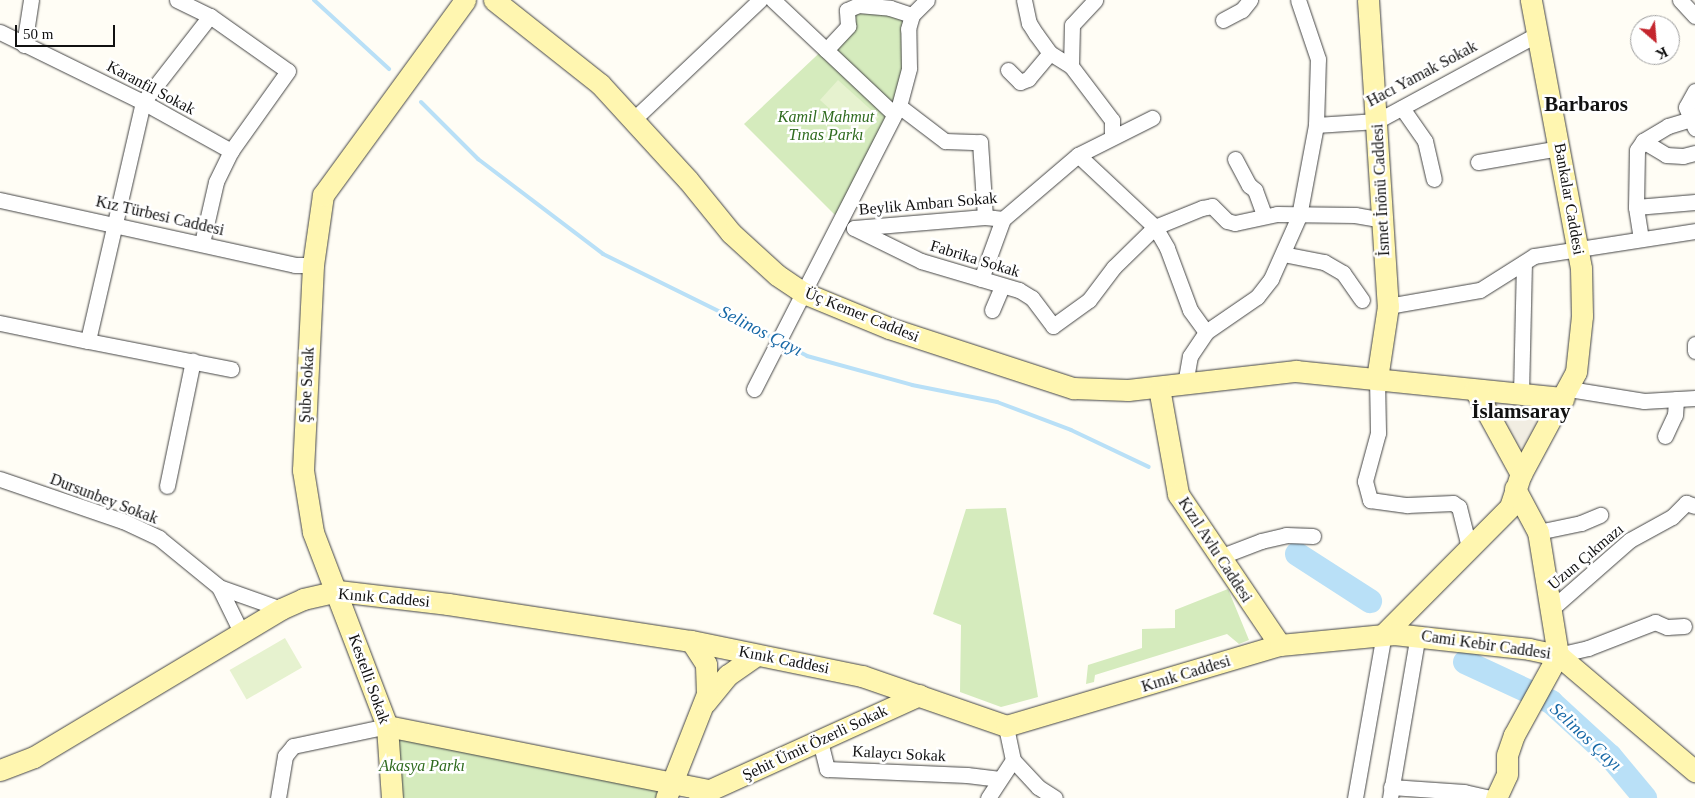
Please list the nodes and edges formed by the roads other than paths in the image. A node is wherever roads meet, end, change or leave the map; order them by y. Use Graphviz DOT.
graph roads {
  1 [pos="31,0"];
  2 [pos="177,0"];
  3 [pos="760,0"];
  4 [pos="772,0"];
  5 [pos="927,0"];
  6 [pos="1024,0"];
  7 [pos="1095,0"];
  8 [pos="1250,0"];
  9 [pos="1298,0"];
  10 [pos="1368,0"];
  11 [pos="1531,0"];
  12 [pos="1666,0"];
  13 [pos="1681,2"];
  14 [pos="463,3"];
  15 [pos="507,3"];
  16 [pos="912,15"];
  17 [pos="210,16"];
  18 [pos="1695,16"];
  19 [pos="1224,20"];
  20 [pos="0,32"];
  21 [pos="1538,34"];
  22 [pos="24,45"];
  23 [pos="826,50"];
  24 [pos="1050,53"];
  25 [pos="1071,66"];
  26 [pos="1008,70"];
  27 [pos="1695,91"];
  28 [pos="143,102"];
  29 [pos="1402,108"];
  30 [pos="896,110"];
  31 [pos="1152,118"];
  32 [pos="634,119"];
  33 [pos="1377,121"];
  34 [pos="1694,122"];
  35 [pos="1316,125"];
  36 [pos="1112,137"];
  37 [pos="1643,141"];
  38 [pos="1559,148"];
  39 [pos="231,151"];
  40 [pos="1695,153"];
  41 [pos="1078,155"];
  42 [pos="1235,159"];
  43 [pos="1478,162"];
  44 [pos="1434,179"];
  45 [pos="0,200"];
  46 [pos="1695,202"];
  47 [pos="1636,207"];
  48 [pos="1264,215"];
  49 [pos="1299,216"];
  50 [pos="985,217"];
  51 [pos="1003,219"];
  52 [pos="1383,220"];
  53 [pos="113,223"];
  54 [pos="848,225"];
  55 [pos="1155,227"];
  56 [pos="1695,231"];
  57 [pos="1641,240"];
  58 [pos="202,243"];
  59 [pos="1577,247"];
  60 [pos="1283,254"];
  61 [pos="1524,263"];
  62 [pos="313,265"];
  63 [pos="981,280"];
  64 [pos="1002,286"];
  65 [pos="800,300"];
  66 [pos="1362,300"];
  67 [pos="1388,306"];
  68 [pos="992,310"];
  69 [pos="0,323"];
  70 [pos="1206,332"];
  71 [pos="88,341"];
  72 [pos="1695,344"];
  73 [pos="1695,351"];
  74 [pos="193,361"];
  75 [pos="231,369"];
  76 [pos="1377,379"];
  77 [pos="1185,384"];
  78 [pos="1159,388"];
  79 [pos="754,389"];
  80 [pos="1476,390"];
  81 [pos="1566,393"];
  82 [pos="1521,394"];
  83 [pos="1695,398"];
  84 [pos="1676,399"];
  85 [pos="1665,436"];
  86 [pos="0,479"];
  87 [pos="1518,481"];
  88 [pos="167,486"];
  89 [pos="1695,506"];
  90 [pos="1600,515"];
  91 [pos="1538,532"];
  92 [pos="1313,536"];
  93 [pos="1469,547"];
  94 [pos="1222,556"];
  95 [pos="218,587"];
  96 [pos="338,591"];
  97 [pos="281,609"];
  98 [pos="1550,610"];
  99 [pos="1684,626"];
  100 [pos="242,634"];
  101 [pos="1384,634"];
  102 [pos="1418,635"];
  103 [pos="691,641"];
  104 [pos="1280,645"];
  105 [pos="757,655"];
  106 [pos="1554,661"];
  107 [pos="919,695"];
  108 [pos="702,707"];
  109 [pos="387,726"];
  110 [pos="1006,726"];
  111 [pos="820,742"];
  112 [pos="1013,760"];
  113 [pos="0,770"];
  114 [pos="1695,771"];
  115 [pos="998,780"];
  116 [pos="669,792"];
  117 [pos="1390,793"];
  118 [pos="701,794"];
  119 [pos="278,798"];
  120 [pos="392,798"];
  121 [pos="988,798"];
  122 [pos="1055,798"];
  123 [pos="1355,798"];
  124 [pos="1488,798"];
  125 [pos="1496,798"];
  1 -- 22 [label="street"];
  2 -- 17 [label="street"];
  3 -- 32 [label="street"];
  4 -- 23 [label="street"];
  5 -- 16 [label="street"];
  6 -- 24 [label="street"];
  7 -- 25 [label="street"];
  8 -- 19 [label="street"];
  9 -- 35 [label="street"];
  10 -- 33 [label="main road, İsmet İnönü Caddesi"];
  11 -- 21 [label="main road, Bankalar Caddesi"];
  12 -- 13 [label="street"];
  13 -- 18 [label="street"];
  14 -- 62 [label="main road, Şube Sokak"];
  15 -- 32 [label="main road, Üç Kemer Caddesi"];
  16 -- 23 [label="street"];
  16 -- 30 [label="street"];
  17 -- 28 [label="street"];
  17 -- 39 [label="street"];
  20 -- 22 [label="street, Karanfil Sokak"];
  21 -- 29 [label="street, Hacı Yamak Sokak"];
  21 -- 38 [label="main road, Bankalar Caddesi"];
  22 -- 28 [label="street, Karanfil Sokak"];
  23 -- 30 [label="street"];
  24 -- 25 [label="street"];
  24 -- 26 [label="street"];
  25 -- 36 [label="street"];
  27 -- 34 [label="street"];
  28 -- 39 [label="street, Karanfil Sokak"];
  28 -- 53 [label="street"];
  29 -- 33 [label="street, Hacı Yamak Sokak"];
  29 -- 44 [label="street"];
  30 -- 50 [label="street"];
  30 -- 54 [label="street"];
  31 -- 36 [label="street, Beylik Ambarı Sokak"];
  32 -- 65 [label="main road, Üç Kemer Caddesi"];
  33 -- 35 [label="street, Hacı Yamak Sokak"];
  33 -- 52 [label="main road, İsmet İnönü Caddesi"];
  34 -- 37 [label="street"];
  35 -- 49 [label="street"];
  36 -- 41 [label="street, Beylik Ambarı Sokak"];
  37 -- 40 [label="street"];
  37 -- 47 [label="street"];
  38 -- 43 [label="street"];
  38 -- 59 [label="main road, Bankalar Caddesi"];
  39 -- 58 [label="street"];
  41 -- 51 [label="street, Beylik Ambarı Sokak"];
  41 -- 55 [label="street"];
  42 -- 48 [label="street"];
  45 -- 53 [label="street, Kız Türbesi Caddesi"];
  46 -- 47 [label="street"];
  47 -- 57 [label="street"];
  48 -- 49 [label="street"];
  48 -- 55 [label="street"];
  49 -- 52 [label="street"];
  49 -- 60 [label="street"];
  50 -- 51 [label="street, Beylik Ambarı Sokak"];
  50 -- 54 [label="street, Beylik Ambarı Sokak"];
  51 -- 63 [label="street"];
  52 -- 67 [label="main road, İsmet İnönü Caddesi"];
  53 -- 58 [label="street, Kız Türbesi Caddesi"];
  53 -- 71 [label="street"];
  54 -- 63 [label="street, Fabrika Sokak"];
  54 -- 65 [label="street"];
  55 -- 64 [label="street, Fabrika Sokak"];
  55 -- 70 [label="street"];
  56 -- 57 [label="street"];
  57 -- 59 [label="street"];
  58 -- 62 [label="street, Kız Türbesi Caddesi"];
  59 -- 61 [label="street"];
  59 -- 81 [label="main road, Bankalar Caddesi"];
  60 -- 66 [label="street"];
  60 -- 70 [label="street"];
  61 -- 67 [label="street"];
  61 -- 82 [label="street"];
  62 -- 96 [label="main road, Şube Sokak"];
  63 -- 64 [label="street, Fabrika Sokak"];
  64 -- 68 [label="street"];
  65 -- 78 [label="main road, Üç Kemer Caddesi"];
  65 -- 79 [label="street"];
  67 -- 76 [label="main road, İsmet İnönü Caddesi"];
  69 -- 71 [label="street"];
  70 -- 77 [label="street"];
  71 -- 74 [label="street"];
  72 -- 73 [label="street"];
  74 -- 75 [label="street"];
  74 -- 88 [label="street"];
  76 -- 77 [label="main road, Üç Kemer Caddesi"];
  76 -- 80 [label="main road, Üç Kemer Caddesi"];
  76 -- 93 [label="street"];
  77 -- 78 [label="main road, Üç Kemer Caddesi"];
  78 -- 94 [label="main road, Kızıl Avlu Caddesi"];
  80 -- 82 [label="main road, Üç Kemer Caddesi"];
  80 -- 87 [label="main road"];
  81 -- 82 [label="main road, Üç Kemer Caddesi"];
  81 -- 84 [label="street"];
  81 -- 87 [label="main road"];
  83 -- 84 [label="street"];
  84 -- 85 [label="street"];
  86 -- 95 [label="street, Dursunbey Sokak"];
  87 -- 91 [label="main road"];
  87 -- 93 [label="main road"];
  89 -- 98 [label="street, Uzun Çıkmazı"];
  90 -- 91 [label="street"];
  91 -- 98 [label="main road"];
  92 -- 94 [label="street"];
  93 -- 101 [label="main road"];
  94 -- 104 [label="main road, Kızıl Avlu Caddesi"];
  95 -- 97 [label="street"];
  95 -- 100 [label="street, Dursunbey Sokak"];
  96 -- 97 [label="main road, Kınık Caddesi"];
  96 -- 103 [label="main road, Kınık Caddesi"];
  96 -- 109 [label="main road, Kestelli Sokak"];
  97 -- 100 [label="main road, Kınık Caddesi"];
  98 -- 106 [label="main road"];
  99 -- 106 [label="street"];
  100 -- 113 [label="main road, Kınık Caddesi"];
  101 -- 102 [label="main road, Cami Kebir Caddesi"];
  101 -- 104 [label="main road, Kınık Caddesi"];
  101 -- 123 [label="street"];
  102 -- 106 [label="main road, Cami Kebir Caddesi"];
  102 -- 117 [label="street"];
  103 -- 105 [label="main road, Kınık Caddesi"];
  103 -- 108 [label="main road"];
  104 -- 110 [label="main road, Kınık Caddesi"];
  105 -- 107 [label="main road, Kınık Caddesi"];
  105 -- 108 [label="main road"];
  106 -- 114 [label="main road, Cami Kebir Caddesi"];
  106 -- 125 [label="main road"];
  107 -- 110 [label="main road, Kınık Caddesi"];
  107 -- 111 [label="main road, Şehit Ümit Özerli Sokak"];
  108 -- 116 [label="main road"];
  109 -- 116 [label="main road, Şehit Ümit Özerli Sokak"];
  109 -- 119 [label="street"];
  109 -- 120 [label="main road, Kestelli Sokak"];
  110 -- 112 [label="street"];
  111 -- 115 [label="street, Kalaycı Sokak"];
  111 -- 118 [label="main road, Şehit Ümit Özerli Sokak"];
  112 -- 115 [label="street"];
  112 -- 122 [label="street"];
  115 -- 121 [label="street"];
  116 -- 118 [label="main road, Şehit Ümit Özerli Sokak"];
  117 -- 124 [label="street"];
}
